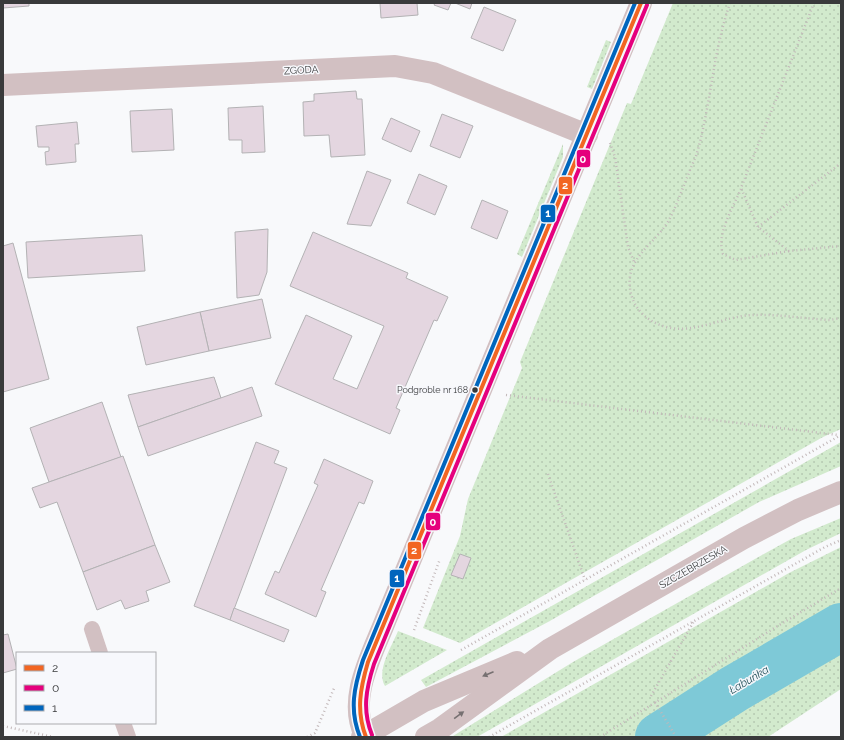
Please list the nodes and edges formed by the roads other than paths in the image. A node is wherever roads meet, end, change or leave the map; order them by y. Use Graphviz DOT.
graph roads {
  1 [pos="641,3"];
  2 [pos="3,85"];
  3 [pos="597,137"];
  4 [pos="841,492"];
  5 [pos="92,628"];
  6 [pos="550,649"];
  7 [pos="100,652"];
  8 [pos="123,724"];
  9 [pos="364,736"];
  10 [pos="128,737"];
  11 [pos="426,737"];
  1 -- 3 [label="street"];
  2 -- 3 [label="street, ZGODA"];
  3 -- 9 [label="street"];
  4 -- 6 [label="street, SZCZEBRZESKA"];
  5 -- 7 [label="lane"];
  6 -- 9 [label="street, SZCZEBRZESKA, one-way"];
  11 -- 6 [label="street, SZCZEBRZESKA, one-way"];
  8 -- 10 [label="lane"];
}
